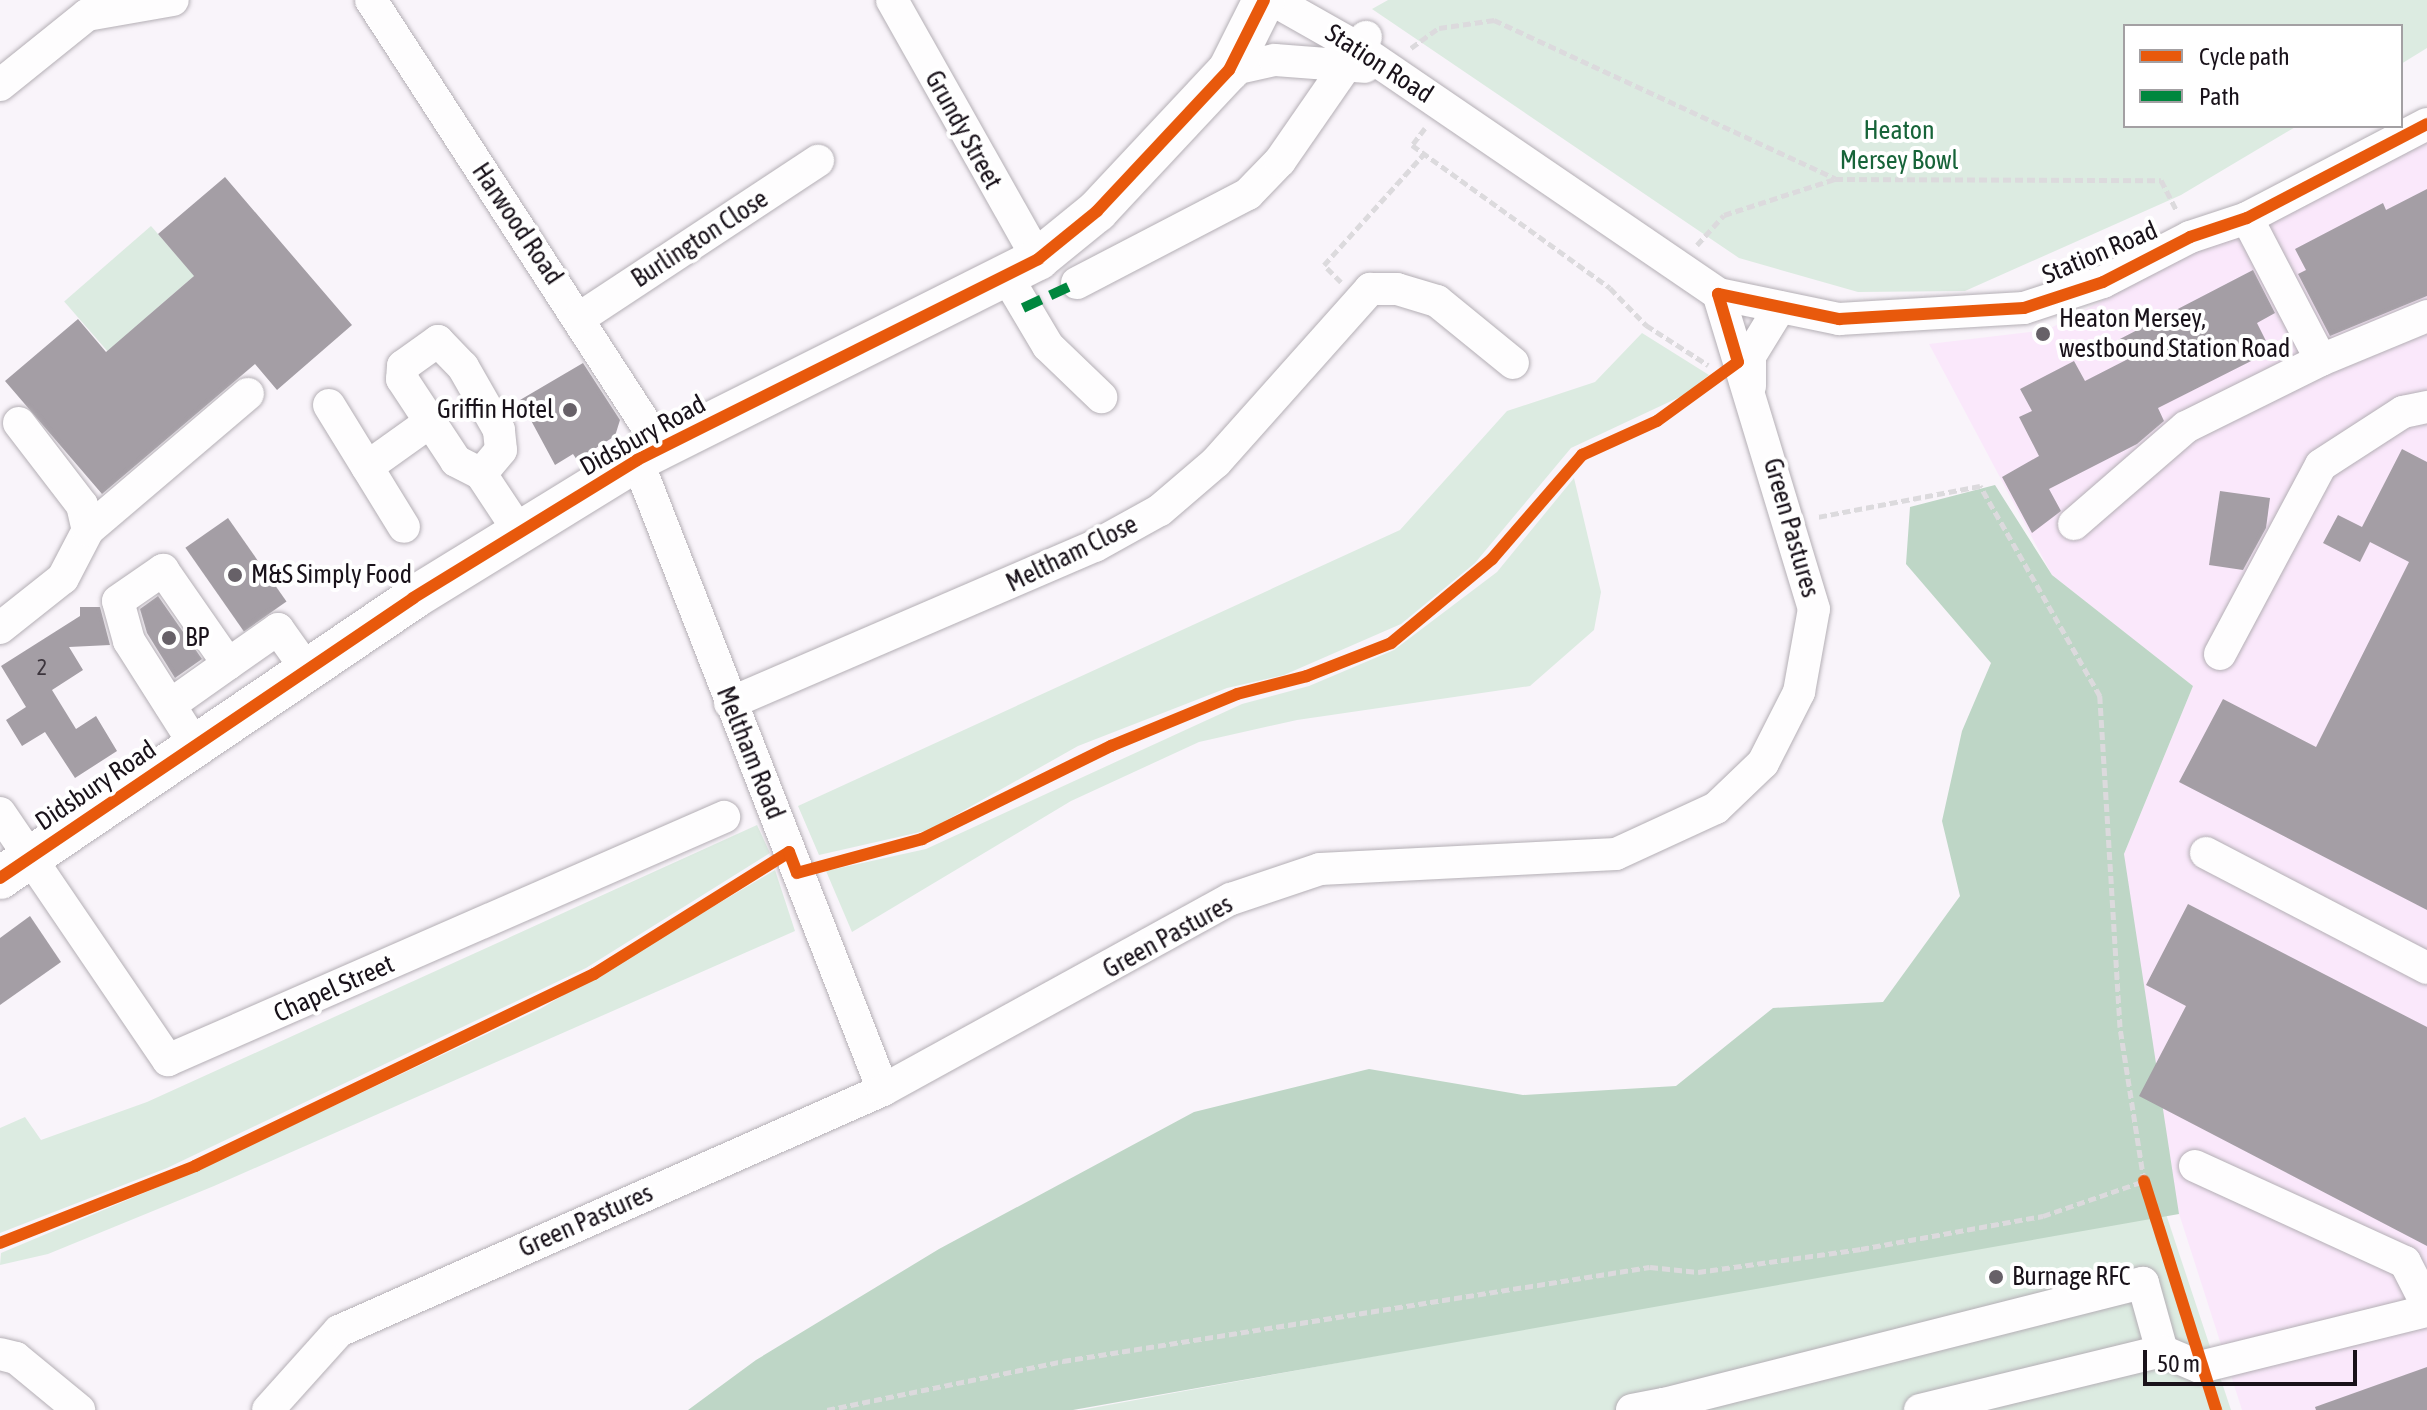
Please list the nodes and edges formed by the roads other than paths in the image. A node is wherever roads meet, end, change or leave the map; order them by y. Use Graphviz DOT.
graph roads {
  1 [pos="173,0"];
  2 [pos="371,0"];
  3 [pos="892,0"];
  4 [pos="1264,0"];
  5 [pos="1273,0"];
  6 [pos="1321,0"];
  7 [pos="1357,49"];
  8 [pos="1229,70"];
  9 [pos="0,85"];
  10 [pos="1442,105"];
  11 [pos="2427,124"];
  12 [pos="818,161"];
  13 [pos="2247,218"];
  14 [pos="1023,268"];
  15 [pos="1077,283"];
  16 [pos="1718,294"];
  17 [pos="1780,307"];
  18 [pos="2427,316"];
  19 [pos="581,317"];
  20 [pos="2321,360"];
  21 [pos="1513,363"];
  22 [pos="248,394"];
  23 [pos="1101,397"];
  24 [pos="1750,397"];
  25 [pos="329,405"];
  26 [pos="2427,407"];
  27 [pos="430,422"];
  28 [pos="19,423"];
  29 [pos="649,454"];
  30 [pos="367,467"];
  31 [pos="481,474"];
  32 [pos="2074,524"];
  33 [pos="404,527"];
  34 [pos="88,530"];
  35 [pos="520,533"];
  36 [pos="0,628"];
  37 [pos="2220,654"];
  38 [pos="228,664"];
  39 [pos="307,670"];
  40 [pos="730,703"];
  41 [pos="170,705"];
  42 [pos="195,745"];
  43 [pos="0,813"];
  44 [pos="724,817"];
  45 [pos="2206,853"];
  46 [pos="14,868"];
  47 [pos="2427,968"];
  48 [pos="883,1090"];
  49 [pos="2195,1166"];
  50 [pos="2427,1308"];
  51 [pos="2162,1351"];
  52 [pos="0,1354"];
  53 [pos="1664,1407"];
  54 [pos="79,1410"];
  55 [pos="268,1410"];
  56 [pos="1632,1410"];
  57 [pos="1920,1410"];
  1 -- 9 [label="street"];
  2 -- 19 [label="street, Harwood Road"];
  3 -- 14 [label="street, Grundy Street"];
  4 -- 8 [label="main road, Didsbury Road"];
  5 -- 7 [label="street, Station Road"];
  6 -- 7 [label="street, Station Road"];
  7 -- 8 [label="street"];
  7 -- 10 [label="street, Station Road"];
  7 -- 10 [label="street, Station Road"];
  7 -- 15 [label="street"];
  8 -- 14 [label="main road, Didsbury Road"];
  10 -- 16 [label="street, Station Road"];
  11 -- 13 [label="street, Station Road"];
  12 -- 19 [label="street, Burlington Close"];
  13 -- 17 [label="street, Station Road"];
  13 -- 20 [label="street"];
  14 -- 23 [label="street, Grundy Street"];
  14 -- 29 [label="main road, Didsbury Road"];
  16 -- 17 [label="street, Station Road"];
  16 -- 24 [label="street, Green Pastures"];
  17 -- 24 [label="street, Green Pastures"];
  18 -- 20 [label="street"];
  19 -- 29 [label="street, Harwood Road"];
  20 -- 32 [label="street"];
  21 -- 40 [label="street, Meltham Close"];
  22 -- 34 [label="street"];
  24 -- 48 [label="street, Green Pastures"];
  25 -- 30 [label="street"];
  26 -- 37 [label="street"];
  27 -- 30 [label="street"];
  27 -- 31 [label="street"];
  27 -- 31 [label="street"];
  28 -- 34 [label="street"];
  29 -- 35 [label="main road, Didsbury Road"];
  29 -- 40 [label="street, Meltham Road"];
  30 -- 33 [label="street"];
  31 -- 35 [label="street"];
  34 -- 36 [label="street"];
  35 -- 39 [label="main road, Didsbury Road"];
  38 -- 39 [label="street"];
  38 -- 41 [label="street"];
  38 -- 41 [label="street"];
  39 -- 42 [label="main road, Didsbury Road"];
  40 -- 48 [label="street, Meltham Road"];
  41 -- 42 [label="street"];
  42 -- 46 [label="main road, Didsbury Road"];
  43 -- 46 [label="street"];
  44 -- 46 [label="street, Chapel Street"];
  45 -- 47 [label="street"];
  48 -- 55 [label="street, Green Pastures"];
  49 -- 50 [label="street"];
  50 -- 51 [label="street"];
  51 -- 53 [label="street"];
  51 -- 57 [label="street"];
  52 -- 54 [label="street"];
  53 -- 56 [label="street"];
}
